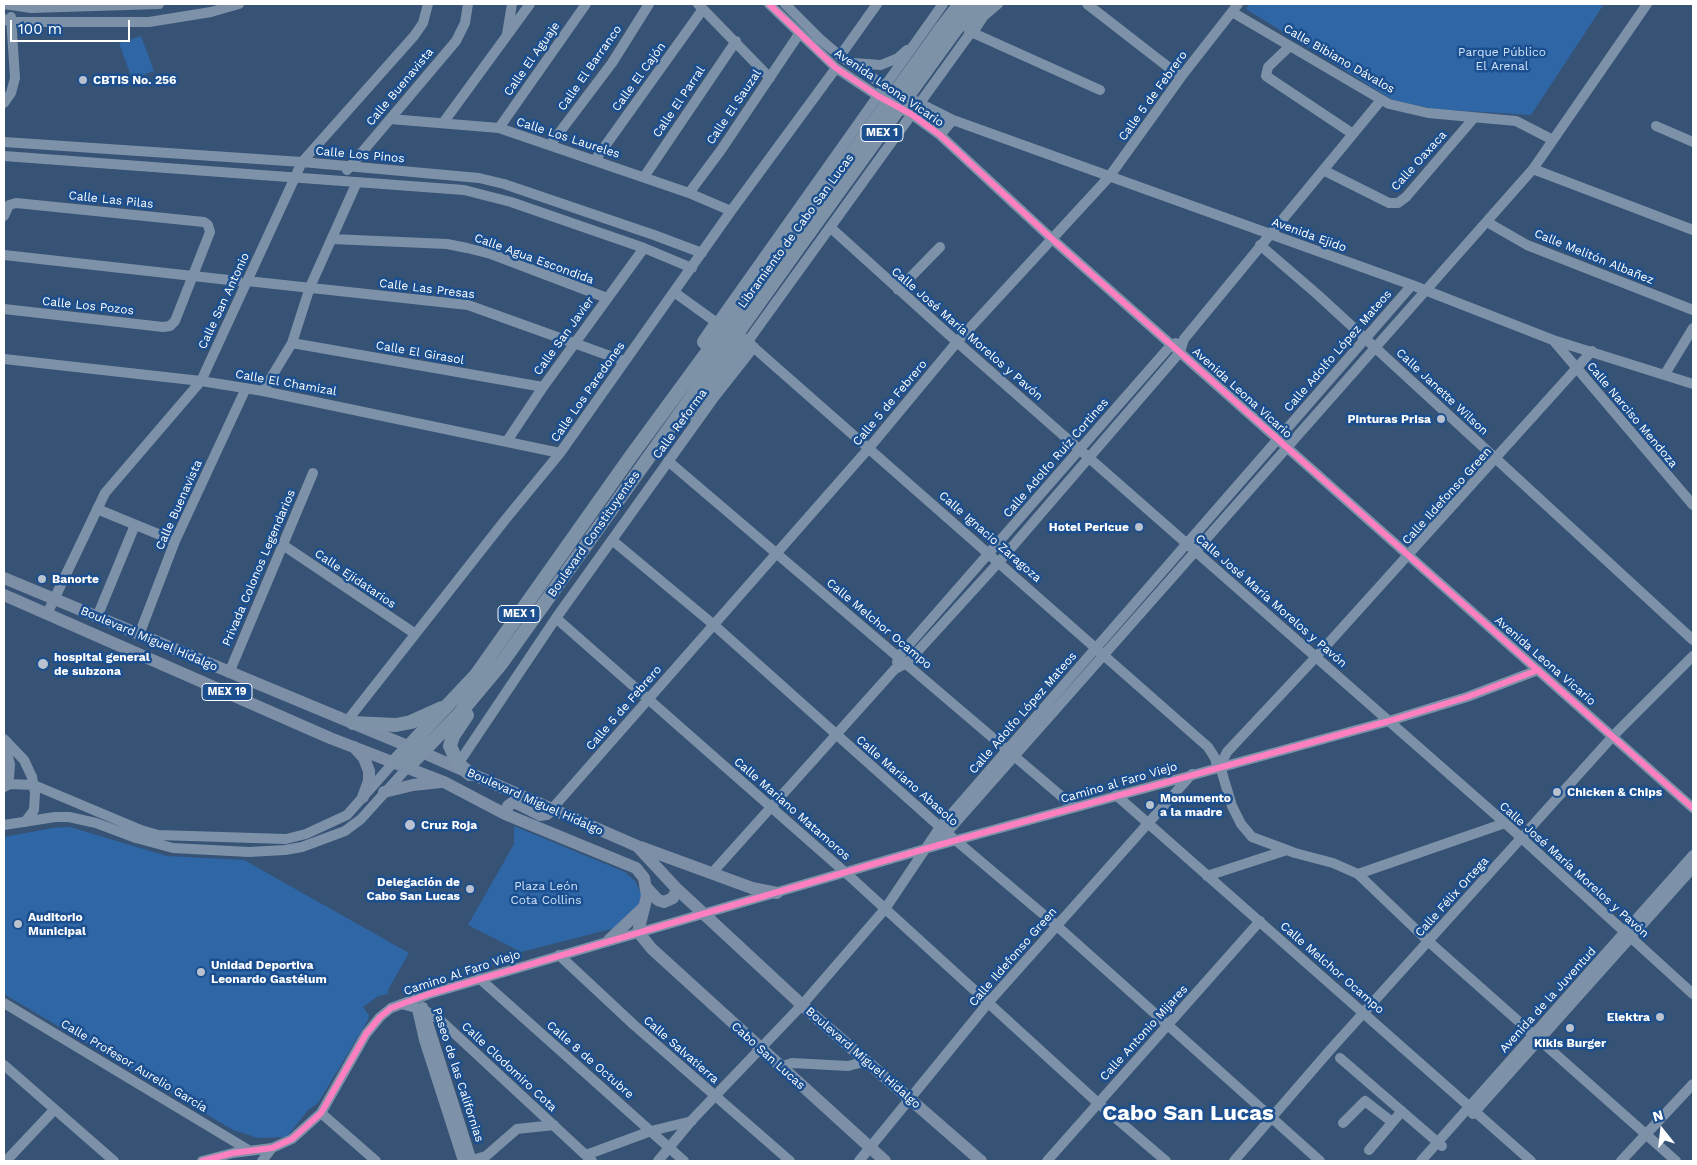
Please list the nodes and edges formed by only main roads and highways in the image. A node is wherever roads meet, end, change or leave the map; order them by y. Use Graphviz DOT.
graph roads {
  1 [pos="960,4"];
  2 [pos="976,4"];
  3 [pos="989,4"];
  4 [pos="971,32"];
  5 [pos="804,230"];
  6 [pos="717,323"];
  7 [pos="631,456"];
  8 [pos="4,578"];
  9 [pos="4,595"];
  10 [pos="501,664"];
  11 [pos="457,697"];
  12 [pos="350,722"];
  13 [pos="350,744"];
  14 [pos="416,750"];
  15 [pos="394,762"];
  16 [pos="408,767"];
  17 [pos="470,774"];
  18 [pos="444,782"];
  19 [pos="384,792"];
  20 [pos="364,798"];
  21 [pos="551,810"];
  22 [pos="506,814"];
  23 [pos="637,846"];
  24 [pos="646,887"];
  25 [pos="677,889"];
  26 [pos="777,893"];
  27 [pos="645,906"];
  28 [pos="609,940"];
  29 [pos="885,1161"];
  30 [pos="981,1161"];
  1 -- 5 [label="highway, Libramiento de Cabo San Lucas / MEX 1, bridge"];
  2 -- 5 [label="highway, Boulevard Constituyentes / MEX 1, bridge"];
  3 -- 4 [label="highway"];
  5 -- 7 [label="highway, Libramiento de Cabo San Lucas / MEX 1"];
  5 -- 10 [label="highway, Boulevard Constituyentes / MEX 1"];
  6 -- 7 [label="highway"];
  7 -- 11 [label="highway, Boulevard Constituyentes / MEX 1"];
  8 -- 12 [label="main road, Boulevard Miguel Hidalgo / MEX 19"];
  9 -- 13 [label="main road, Boulevard Miguel Hidalgo / MEX 19"];
  10 -- 14 [label="highway, Boulevard Constituyentes / MEX 1"];
  10 -- 17 [label="highway"];
  11 -- 12 [label="highway"];
  11 -- 14 [label="highway, Boulevard Constituyentes / MEX 1"];
  12 -- 14 [label="main road, Boulevard Miguel Hidalgo / MEX 19"];
  13 -- 15 [label="main road, Boulevard Miguel Hidalgo / MEX 19"];
  13 -- 20 [label="main road"];
  14 -- 15 [label="highway, Boulevard Constituyentes / MEX 1"];
  14 -- 16 [label="highway, Boulevard Constituyentes / MEX 1"];
  14 -- 17 [label="main road, Boulevard Miguel Hidalgo"];
  15 -- 16 [label="main road, Boulevard Miguel Hidalgo / MEX 19"];
  16 -- 18 [label="main road, Boulevard Miguel Hidalgo"];
  17 -- 21 [label="main road, Boulevard Miguel Hidalgo"];
  18 -- 19 [label="main road"];
  18 -- 22 [label="main road, Boulevard Miguel Hidalgo"];
  21 -- 22 [label="main road"];
  21 -- 23 [label="main road, Boulevard Miguel Hidalgo"];
  22 -- 24 [label="main road, Boulevard Miguel Hidalgo"];
  23 -- 25 [label="main road, Boulevard Miguel Hidalgo"];
  23 -- 26 [label="main road"];
  24 -- 25 [label="main road, Boulevard Miguel Hidalgo"];
  24 -- 27 [label="main road"];
  25 -- 30 [label="main road, Boulevard Miguel Hidalgo"];
  27 -- 28 [label="main road"];
  27 -- 29 [label="main road, Cabo San Lucas"];
}
